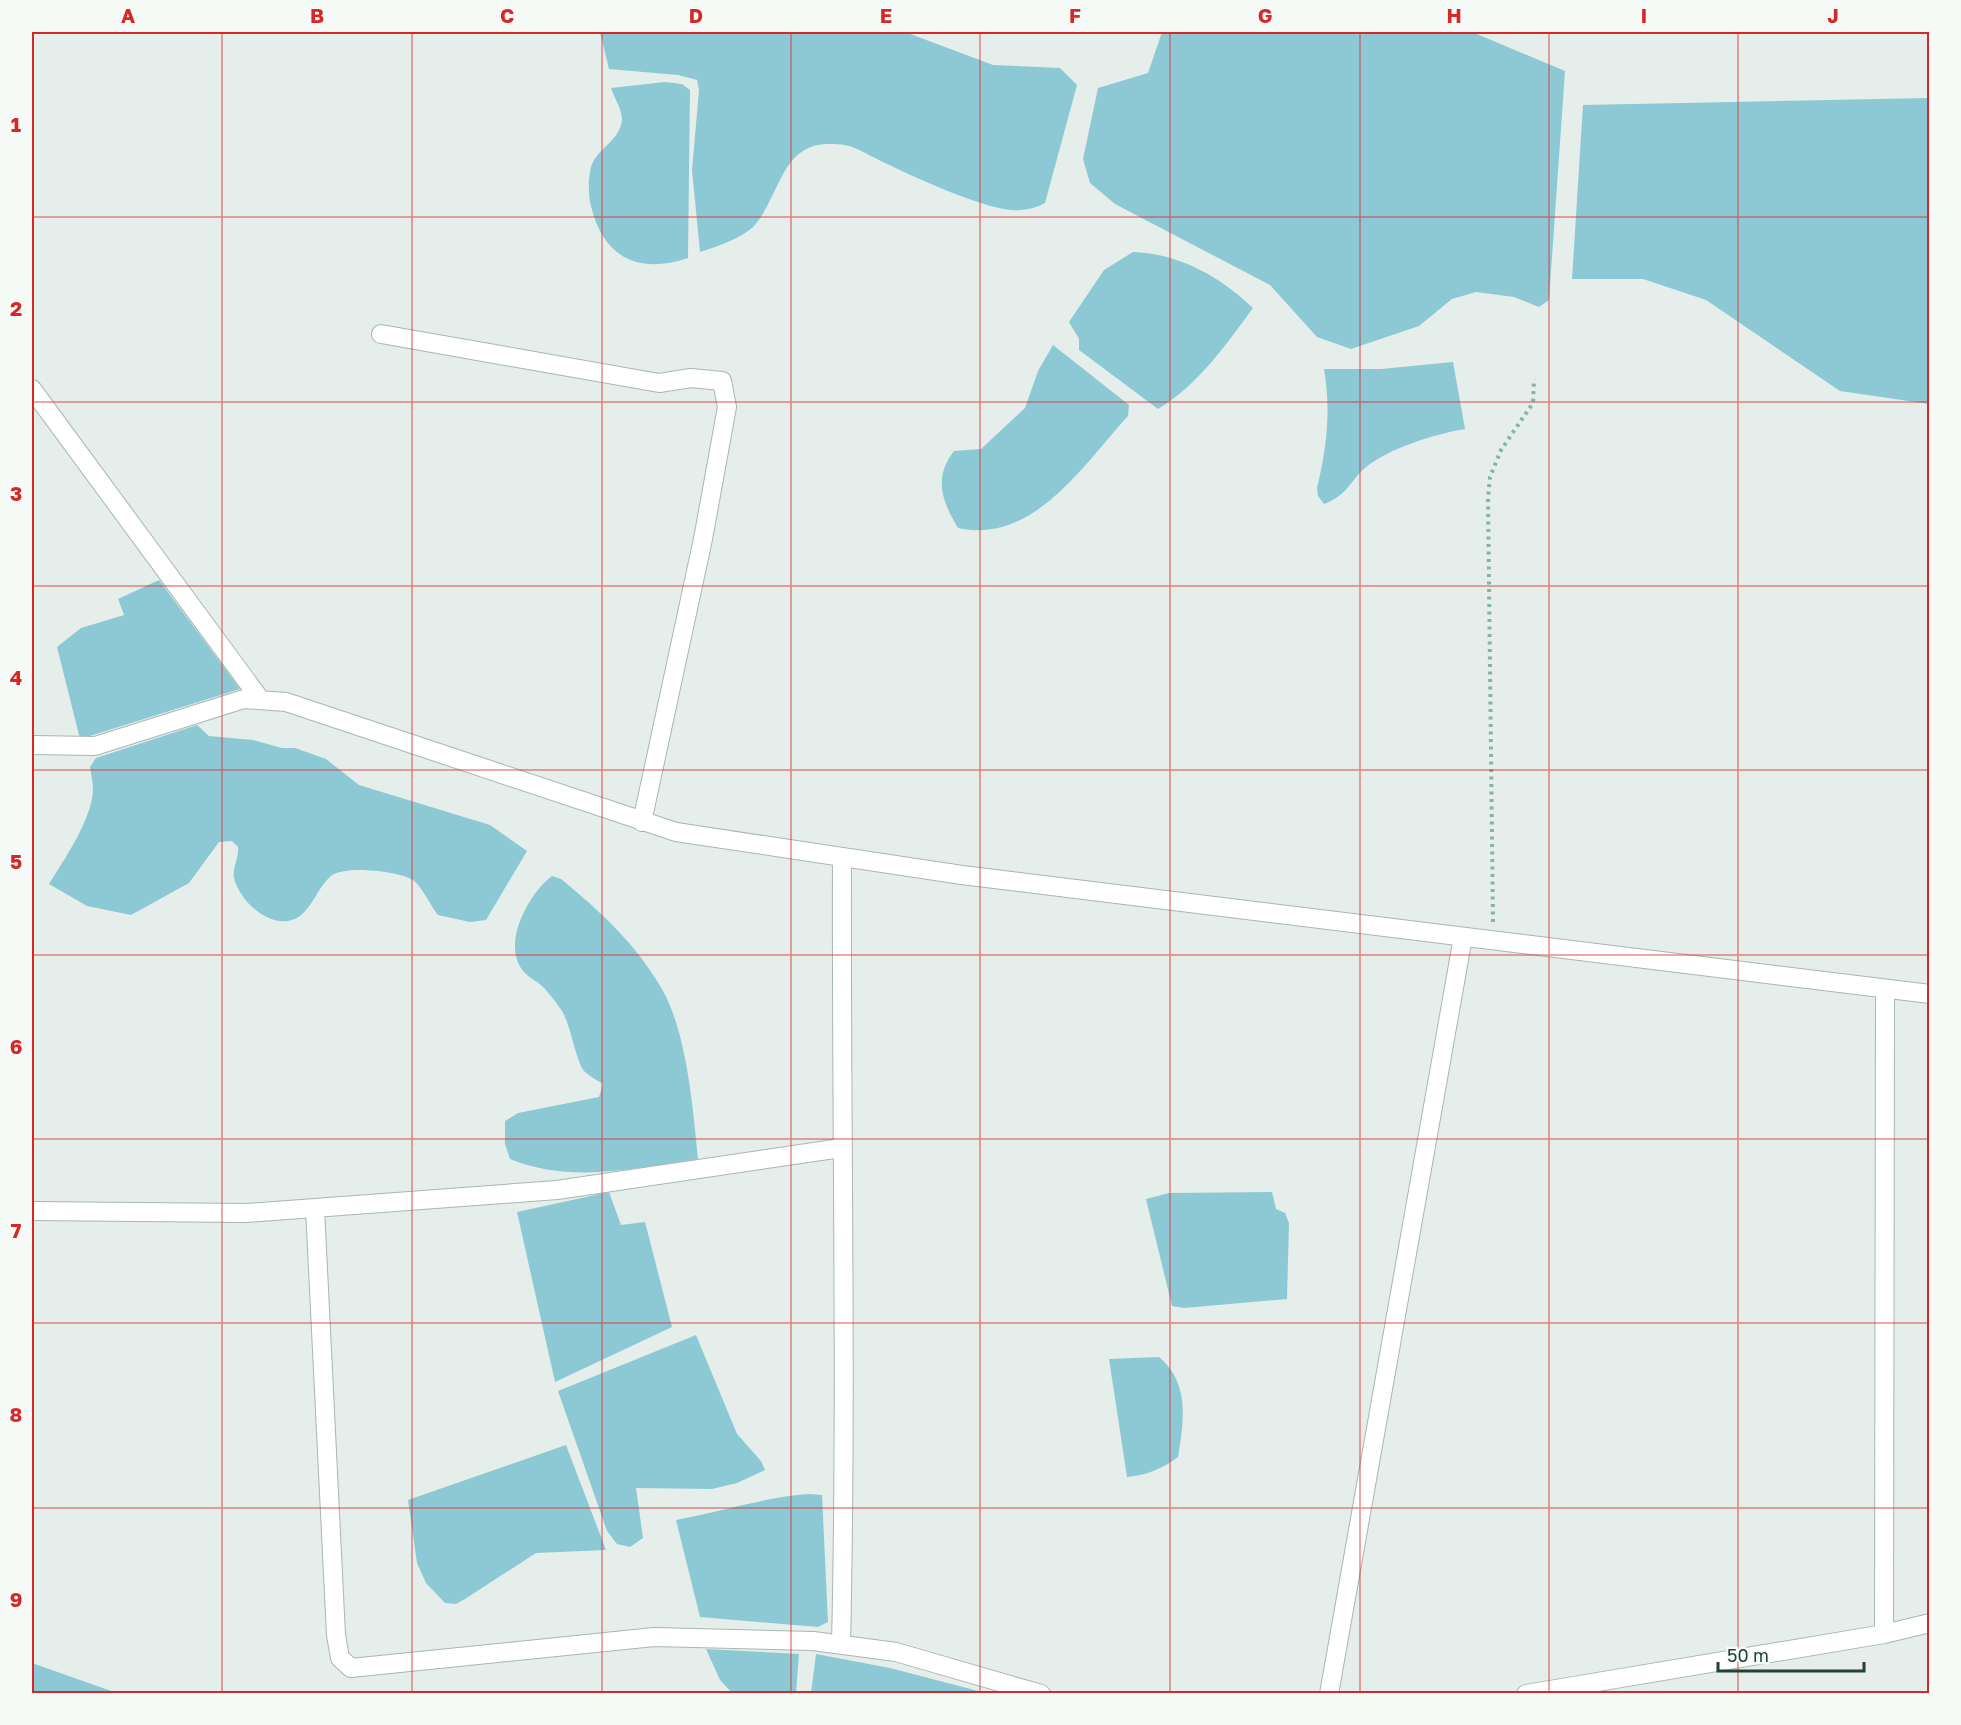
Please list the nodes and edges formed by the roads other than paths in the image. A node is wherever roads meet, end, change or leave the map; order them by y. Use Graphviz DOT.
graph roads {
  1 [pos="381,334"];
  2 [pos="32,389"];
  3 [pos="261,699"];
  4 [pos="32,745"];
  5 [pos="642,822"];
  6 [pos="842,857"];
  7 [pos="1463,937"];
  8 [pos="1885,989"];
  9 [pos="1929,994"];
  10 [pos="841,1148"];
  11 [pos="315,1208"];
  12 [pos="32,1210"];
  13 [pos="1929,1623"];
  14 [pos="1884,1634"];
  15 [pos="841,1645"];
  16 [pos="1041,1694"];
  17 [pos="1329,1694"];
  18 [pos="1526,1694"];
  1 -- 5 [label="street"];
  2 -- 3 [label="street"];
  3 -- 4 [label="street"];
  3 -- 5 [label="street"];
  5 -- 6 [label="street"];
  6 -- 7 [label="street"];
  6 -- 10 [label="street"];
  7 -- 8 [label="street"];
  7 -- 17 [label="street"];
  8 -- 9 [label="street"];
  8 -- 14 [label="street"];
  10 -- 11 [label="street"];
  10 -- 15 [label="street"];
  11 -- 12 [label="street"];
  11 -- 15 [label="street"];
  13 -- 14 [label="street"];
  14 -- 18 [label="street"];
  15 -- 16 [label="street"];
}
